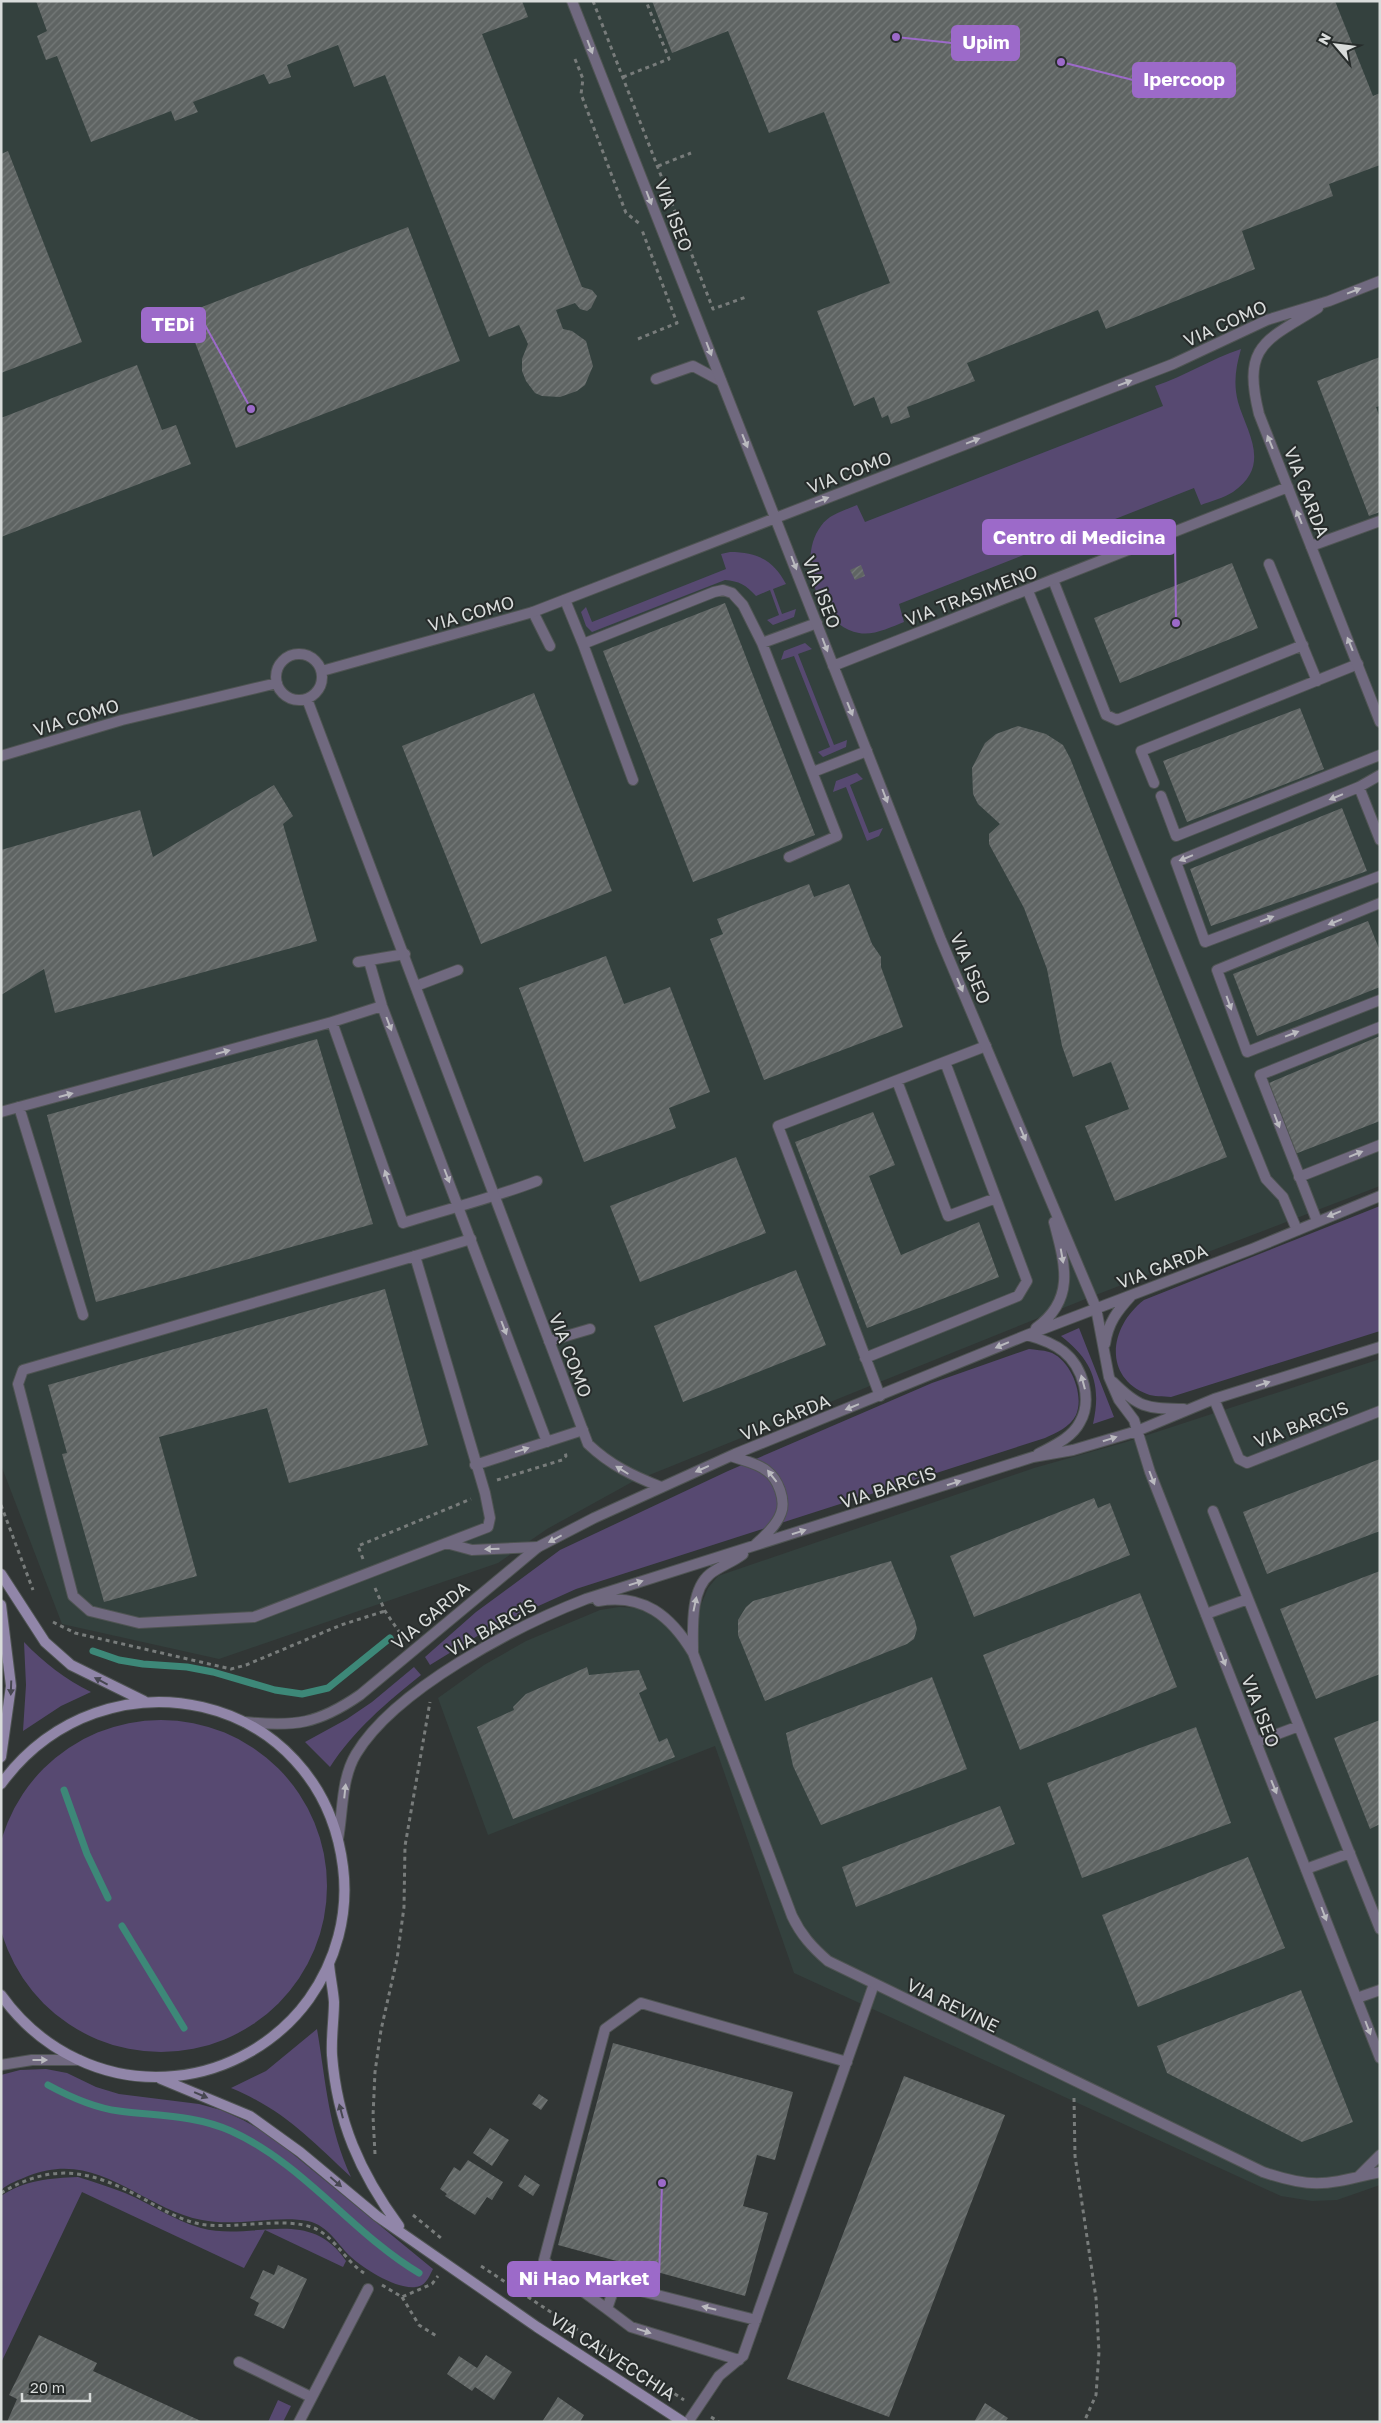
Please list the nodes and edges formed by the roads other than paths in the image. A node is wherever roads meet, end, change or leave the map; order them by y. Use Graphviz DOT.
graph roads {
  1 [pos="572,1"];
  2 [pos="1380,281"];
  3 [pos="1329,301"];
  4 [pos="656,380"];
  5 [pos="721,381"];
  6 [pos="1288,487"];
  7 [pos="776,517"];
  8 [pos="1380,521"];
  9 [pos="1311,546"];
  10 [pos="1269,564"];
  11 [pos="1053,580"];
  12 [pos="1028,590"];
  13 [pos="564,600"];
  14 [pos="533,612"];
  15 [pos="817,623"];
  16 [pos="762,643"];
  17 [pos="583,644"];
  18 [pos="550,646"];
  19 [pos="1303,646"];
  20 [pos="1358,664"];
  21 [pos="833,666"];
  22 [pos="322,671"];
  23 [pos="1317,680"];
  24 [pos="276,683"];
  25 [pos="307,699"];
  26 [pos="1380,722"];
  27 [pos="867,751"];
  28 [pos="1380,755"];
  29 [pos="1,756"];
  30 [pos="813,772"];
  31 [pos="1380,774"];
  32 [pos="633,780"];
  33 [pos="1154,782"];
  34 [pos="1359,787"];
  35 [pos="1161,796"];
  36 [pos="1380,840"];
  37 [pos="789,857"];
  38 [pos="1380,876"];
  39 [pos="1380,903"];
  40 [pos="405,954"];
  41 [pos="369,961"];
  42 [pos="358,962"];
  43 [pos="458,970"];
  44 [pos="416,986"];
  45 [pos="1380,1000"];
  46 [pos="382,1006"];
  47 [pos="332,1022"];
  48 [pos="1380,1026"];
  49 [pos="986,1046"];
  50 [pos="945,1062"];
  51 [pos="897,1081"];
  52 [pos="19,1107"];
  53 [pos="1,1112"];
  54 [pos="1380,1145"];
  55 [pos="1299,1177"];
  56 [pos="538,1181"];
  57 [pos="1047,1191"];
  58 [pos="1380,1196"];
  59 [pos="494,1197"];
  60 [pos="996,1198"];
  61 [pos="458,1205"];
  62 [pos="1317,1220"];
  63 [pos="1297,1230"];
  64 [pos="471,1240"];
  65 [pos="415,1256"];
  66 [pos="1133,1294"];
  67 [pos="1096,1308"];
  68 [pos="83,1315"];
  69 [pos="590,1329"];
  70 [pos="1027,1335"];
  71 [pos="549,1341"];
  72 [pos="1380,1347"];
  73 [pos="865,1358"];
  74 [pos="1106,1364"];
  75 [pos="1109,1377"];
  76 [pos="880,1396"];
  77 [pos="1214,1399"];
  78 [pos="1189,1409"];
  79 [pos="1380,1410"];
  80 [pos="583,1430"];
  81 [pos="1137,1431"];
  82 [pos="547,1442"];
  83 [pos="731,1456"];
  84 [pos="1033,1457"];
  85 [pos="475,1465"];
  86 [pos="661,1488"];
  87 [pos="1213,1511"];
  88 [pos="446,1543"];
  89 [pos="538,1547"];
  90 [pos="753,1547"];
  91 [pos="1,1574"];
  92 [pos="1248,1599"];
  93 [pos="1,1605"];
  94 [pos="555,1610"];
  95 [pos="1206,1614"];
  96 [pos="693,1653"];
  97 [pos="145,1702"];
  98 [pos="244,1722"];
  99 [pos="1299,1726"];
  100 [pos="1256,1742"];
  101 [pos="1,1757"];
  102 [pos="1,1784"];
  103 [pos="338,1839"];
  104 [pos="1350,1853"];
  105 [pos="1306,1869"];
  106 [pos="1380,1929"];
  107 [pos="329,1964"];
  108 [pos="874,1984"];
  109 [pos="1380,1990"];
  110 [pos="1,1995"];
  111 [pos="1356,1998"];
  112 [pos="1380,2058"];
  113 [pos="79,2060"];
  114 [pos="847,2062"];
  115 [pos="1,2065"];
  116 [pos="155,2077"];
  117 [pos="1380,2155"];
  118 [pos="1380,2172"];
  119 [pos="1358,2177"];
  120 [pos="402,2231"];
  121 [pos="368,2289"];
  122 [pos="608,2309"];
  123 [pos="756,2320"];
  124 [pos="739,2360"];
  125 [pos="239,2362"];
  126 [pos="311,2398"];
  127 [pos="299,2422"];
  128 [pos="683,2422"];
  129 [pos="688,2422"];
  1 -- 5 [label="street, VIA ISEO, one-way"];
  3 -- 2 [label="street, VIA COMO, one-way"];
  6 -- 3 [label="street, VIA GARDA, one-way"];
  7 -- 3 [label="street, VIA COMO, one-way"];
  4 -- 5 [label="street"];
  5 -- 7 [label="street, VIA ISEO, one-way"];
  9 -- 6 [label="street, VIA GARDA, one-way"];
  6 -- 11 [label="street, VIA TRASIMENO"];
  7 -- 13 [label="street, VIA COMO"];
  7 -- 15 [label="street, VIA ISEO, one-way"];
  8 -- 9 [label="street"];
  20 -- 9 [label="street, VIA GARDA, one-way"];
  10 -- 19 [label="street"];
  11 -- 12 [label="street, VIA TRASIMENO"];
  11 -- 19 [label="street"];
  12 -- 21 [label="street, VIA TRASIMENO"];
  12 -- 63 [label="street"];
  13 -- 14 [label="street, VIA COMO"];
  13 -- 17 [label="street"];
  14 -- 18 [label="street"];
  14 -- 22 [label="street, VIA COMO"];
  15 -- 16 [label="street"];
  15 -- 21 [label="street, VIA ISEO, one-way"];
  16 -- 17 [label="street"];
  16 -- 30 [label="street"];
  17 -- 32 [label="street"];
  19 -- 23 [label="street"];
  20 -- 23 [label="street"];
  20 -- 26 [label="street, VIA GARDA"];
  21 -- 27 [label="street, VIA ISEO, one-way"];
  22 -- 24 [label="street"];
  22 -- 25 [label="street"];
  23 -- 33 [label="street"];
  24 -- 25 [label="street"];
  24 -- 29 [label="street, VIA COMO"];
  25 -- 40 [label="street, VIA COMO"];
  27 -- 30 [label="street"];
  27 -- 49 [label="street, VIA ISEO, one-way"];
  28 -- 35 [label="street"];
  30 -- 37 [label="street"];
  31 -- 34 [label="street"];
  34 -- 36 [label="street"];
  34 -- 38 [label="street, one-way"];
  39 -- 45 [label="street, one-way"];
  40 -- 41 [label="street"];
  40 -- 44 [label="street, VIA COMO"];
  41 -- 42 [label="street"];
  41 -- 46 [label="street"];
  43 -- 44 [label="street"];
  44 -- 59 [label="street, VIA COMO"];
  46 -- 47 [label="street"];
  46 -- 61 [label="street, one-way"];
  52 -- 47 [label="street, one-way"];
  61 -- 47 [label="street, one-way"];
  48 -- 55 [label="street, one-way"];
  49 -- 50 [label="street"];
  49 -- 57 [label="street, VIA ISEO, one-way"];
  50 -- 51 [label="street"];
  50 -- 60 [label="street"];
  51 -- 60 [label="street"];
  51 -- 73 [label="street"];
  52 -- 53 [label="street"];
  52 -- 68 [label="street"];
  55 -- 54 [label="street, one-way"];
  55 -- 62 [label="street"];
  56 -- 59 [label="street"];
  57 -- 67 [label="street, VIA ISEO"];
  57 -- 70 [label="street, VIA ISEO, one-way"];
  58 -- 62 [label="street, VIA GARDA, one-way"];
  59 -- 61 [label="street"];
  59 -- 71 [label="street, VIA COMO"];
  60 -- 73 [label="street"];
  61 -- 64 [label="street"];
  62 -- 63 [label="street, VIA GARDA"];
  63 -- 66 [label="street, VIA GARDA"];
  64 -- 65 [label="street"];
  64 -- 82 [label="street, one-way"];
  65 -- 85 [label="street"];
  65 -- 88 [label="street"];
  66 -- 67 [label="street, VIA GARDA"];
  66 -- 74 [label="street, VIA ISEO"];
  67 -- 70 [label="street, VIA GARDA"];
  67 -- 74 [label="street, VIA ISEO"];
  69 -- 71 [label="street"];
  70 -- 76 [label="street, VIA GARDA, one-way"];
  84 -- 70 [label="street, VIA BARCIS, one-way"];
  71 -- 80 [label="street, VIA COMO"];
  77 -- 72 [label="street, VIA BARCIS, one-way"];
  73 -- 76 [label="street"];
  74 -- 75 [label="street, VIA ISEO"];
  75 -- 78 [label="street"];
  75 -- 81 [label="street, VIA ISEO"];
  76 -- 83 [label="street, VIA GARDA, one-way"];
  77 -- 78 [label="street, VIA BARCIS"];
  77 -- 79 [label="street, VIA BARCIS"];
  78 -- 81 [label="street, VIA BARCIS"];
  80 -- 82 [label="street"];
  86 -- 80 [label="street, VIA COMO, one-way"];
  84 -- 81 [label="street, VIA BARCIS, one-way"];
  81 -- 95 [label="street, VIA ISEO, one-way"];
  85 -- 82 [label="street, one-way"];
  83 -- 86 [label="street, VIA GARDA, one-way"];
  90 -- 83 [label="street, VIA BARCIS, one-way"];
  90 -- 84 [label="street, VIA BARCIS, one-way"];
  85 -- 88 [label="street"];
  86 -- 89 [label="street, VIA GARDA, one-way"];
  87 -- 92 [label="street"];
  89 -- 88 [label="street, one-way"];
  89 -- 98 [label="street, VIA GARDA"];
  94 -- 90 [label="street, VIA BARCIS, one-way"];
  96 -- 90 [label="street, VIA REVINE, one-way"];
  97 -- 91 [label="main road, one-way"];
  92 -- 95 [label="street"];
  92 -- 99 [label="street"];
  93 -- 101 [label="main road, one-way"];
  94 -- 96 [label="street, VIA REVINE"];
  103 -- 94 [label="street, VIA BARCIS, one-way"];
  95 -- 100 [label="street, VIA ISEO, one-way"];
  96 -- 108 [label="street, VIA REVINE"];
  97 -- 98 [label="main road"];
  97 -- 102 [label="main road"];
  98 -- 103 [label="main road"];
  99 -- 100 [label="street"];
  99 -- 104 [label="street"];
  100 -- 105 [label="street, VIA ISEO, one-way"];
  103 -- 107 [label="main road"];
  104 -- 105 [label="street"];
  104 -- 106 [label="street"];
  105 -- 111 [label="street, VIA ISEO, one-way"];
  107 -- 116 [label="main road"];
  120 -- 107 [label="main road, VIA CALVECCHIA, one-way"];
  108 -- 114 [label="street"];
  108 -- 119 [label="street, VIA REVINE"];
  109 -- 111 [label="street"];
  110 -- 113 [label="main road"];
  111 -- 112 [label="street, VIA ISEO, one-way"];
  115 -- 113 [label="street, one-way"];
  113 -- 116 [label="main road"];
  114 -- 122 [label="street"];
  114 -- 123 [label="street"];
  116 -- 120 [label="main road, VIA CALVECCHIA, one-way"];
  117 -- 119 [label="street"];
  118 -- 119 [label="street, VIA REVINE"];
  120 -- 128 [label="main road, VIA CALVECCHIA"];
  121 -- 126 [label="street"];
  123 -- 122 [label="street, one-way"];
  122 -- 124 [label="street, one-way"];
  123 -- 124 [label="street"];
  124 -- 129 [label="street"];
  125 -- 126 [label="street"];
  126 -- 127 [label="street"];
}
